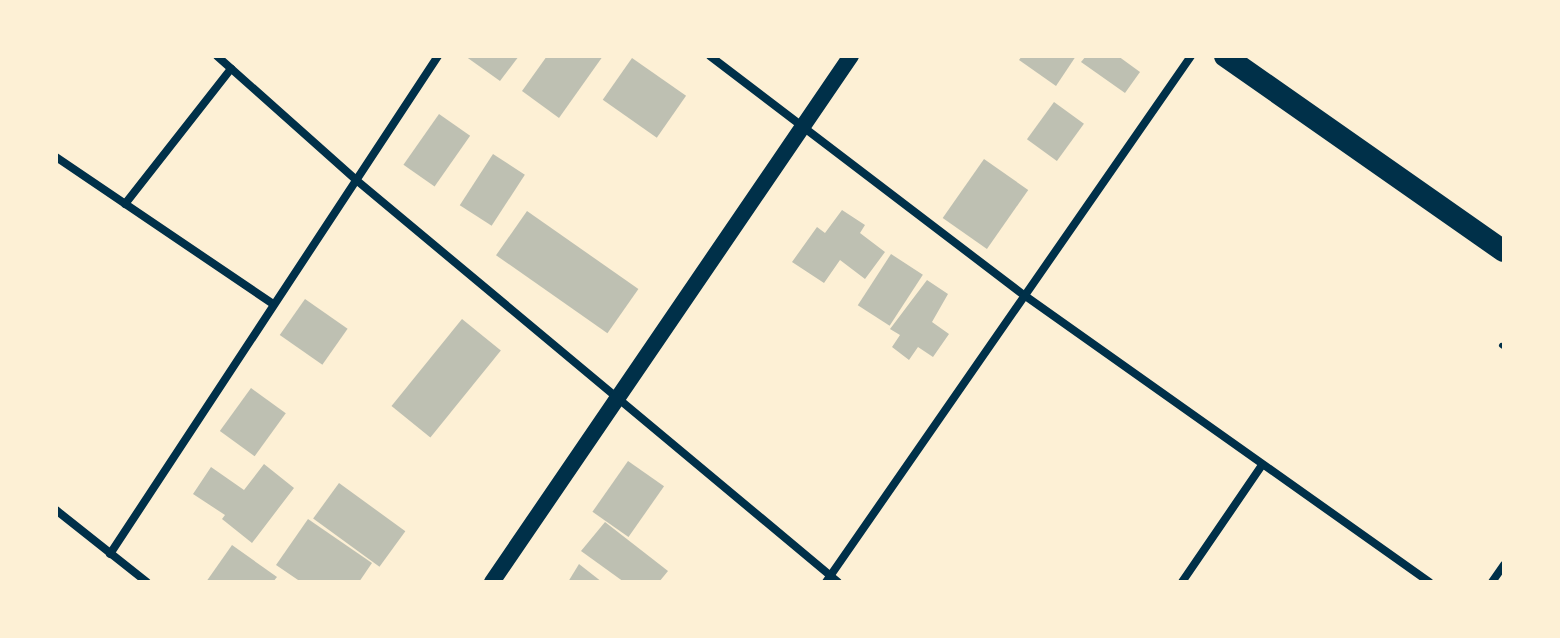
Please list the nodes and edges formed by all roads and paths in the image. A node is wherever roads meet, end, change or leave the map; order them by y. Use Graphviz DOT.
graph roads {
  1 [pos="217,56"];
  2 [pos="438,56"];
  3 [pos="710,56"];
  4 [pos="851,56"];
  5 [pos="1191,56"];
  6 [pos="1225,56"];
  7 [pos="231,69"];
  8 [pos="802,127"];
  9 [pos="56,157"];
  10 [pos="355,179"];
  11 [pos="125,204"];
  12 [pos="1504,251"];
  13 [pos="1024,295"];
  14 [pos="273,304"];
  15 [pos="619,398"];
  16 [pos="1262,465"];
  17 [pos="56,510"];
  18 [pos="110,554"];
  19 [pos="1504,565"];
  20 [pos="831,580"];
  21 [pos="147,582"];
  22 [pos="492,582"];
  23 [pos="1182,582"];
  24 [pos="1430,582"];
  25 [pos="1492,582"];
  1 -- 7 [label="street"];
  2 -- 10 [label="street"];
  3 -- 8 [label="street"];
  4 -- 8 [label="main road"];
  5 -- 13 [label="street"];
  6 -- 12 [label="highway"];
  7 -- 10 [label="street"];
  7 -- 11 [label="street"];
  8 -- 13 [label="street"];
  8 -- 15 [label="main road"];
  9 -- 11 [label="street"];
  10 -- 14 [label="street"];
  10 -- 15 [label="street"];
  11 -- 14 [label="street"];
  13 -- 16 [label="street"];
  13 -- 20 [label="street"];
  14 -- 18 [label="street"];
  15 -- 20 [label="street"];
  15 -- 22 [label="main road"];
  16 -- 23 [label="street"];
  16 -- 24 [label="street"];
  17 -- 18 [label="street"];
  18 -- 21 [label="street"];
  19 -- 25 [label="street"];
}
